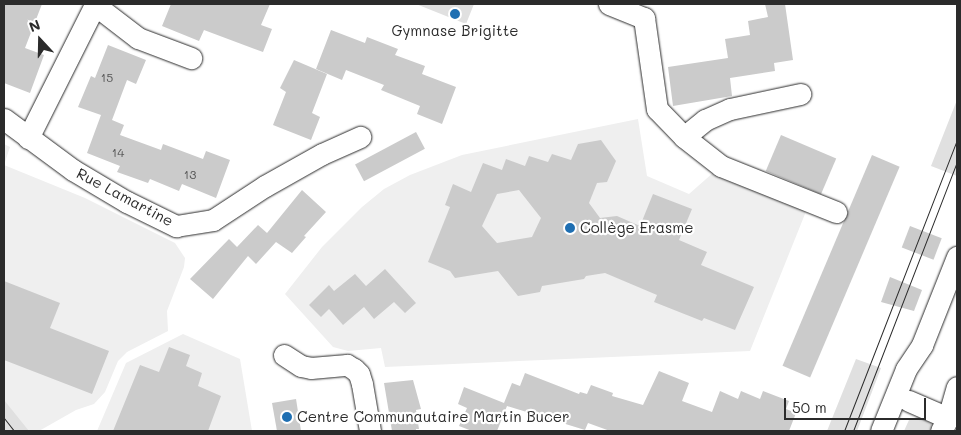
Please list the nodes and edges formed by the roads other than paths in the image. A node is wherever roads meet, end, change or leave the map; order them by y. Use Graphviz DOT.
graph roads {
  1 [pos="609,4"];
  2 [pos="191,58"];
  3 [pos="800,94"];
  4 [pos="4,119"];
  5 [pos="360,137"];
  6 [pos="684,137"];
  7 [pos="28,138"];
  8 [pos="836,212"];
  9 [pos="957,257"];
  10 [pos="922,345"];
  11 [pos="284,355"];
  12 [pos="957,387"];
  13 [pos="908,401"];
  14 [pos="945,425"];
  15 [pos="370,431"];
  16 [pos="881,431"];
  17 [pos="897,431"];
  1 -- 6 [label="street"];
  2 -- 7 [label="street"];
  3 -- 6 [label="street"];
  4 -- 7 [label="street, Rue Lamartine"];
  5 -- 7 [label="street, Rue Lamartine"];
  6 -- 8 [label="street"];
  9 -- 10 [label="street"];
  10 -- 13 [label="street"];
  10 -- 16 [label="street"];
  11 -- 15 [label="street"];
  12 -- 14 [label="street"];
  13 -- 14 [label="street"];
  13 -- 17 [label="street"];
}
